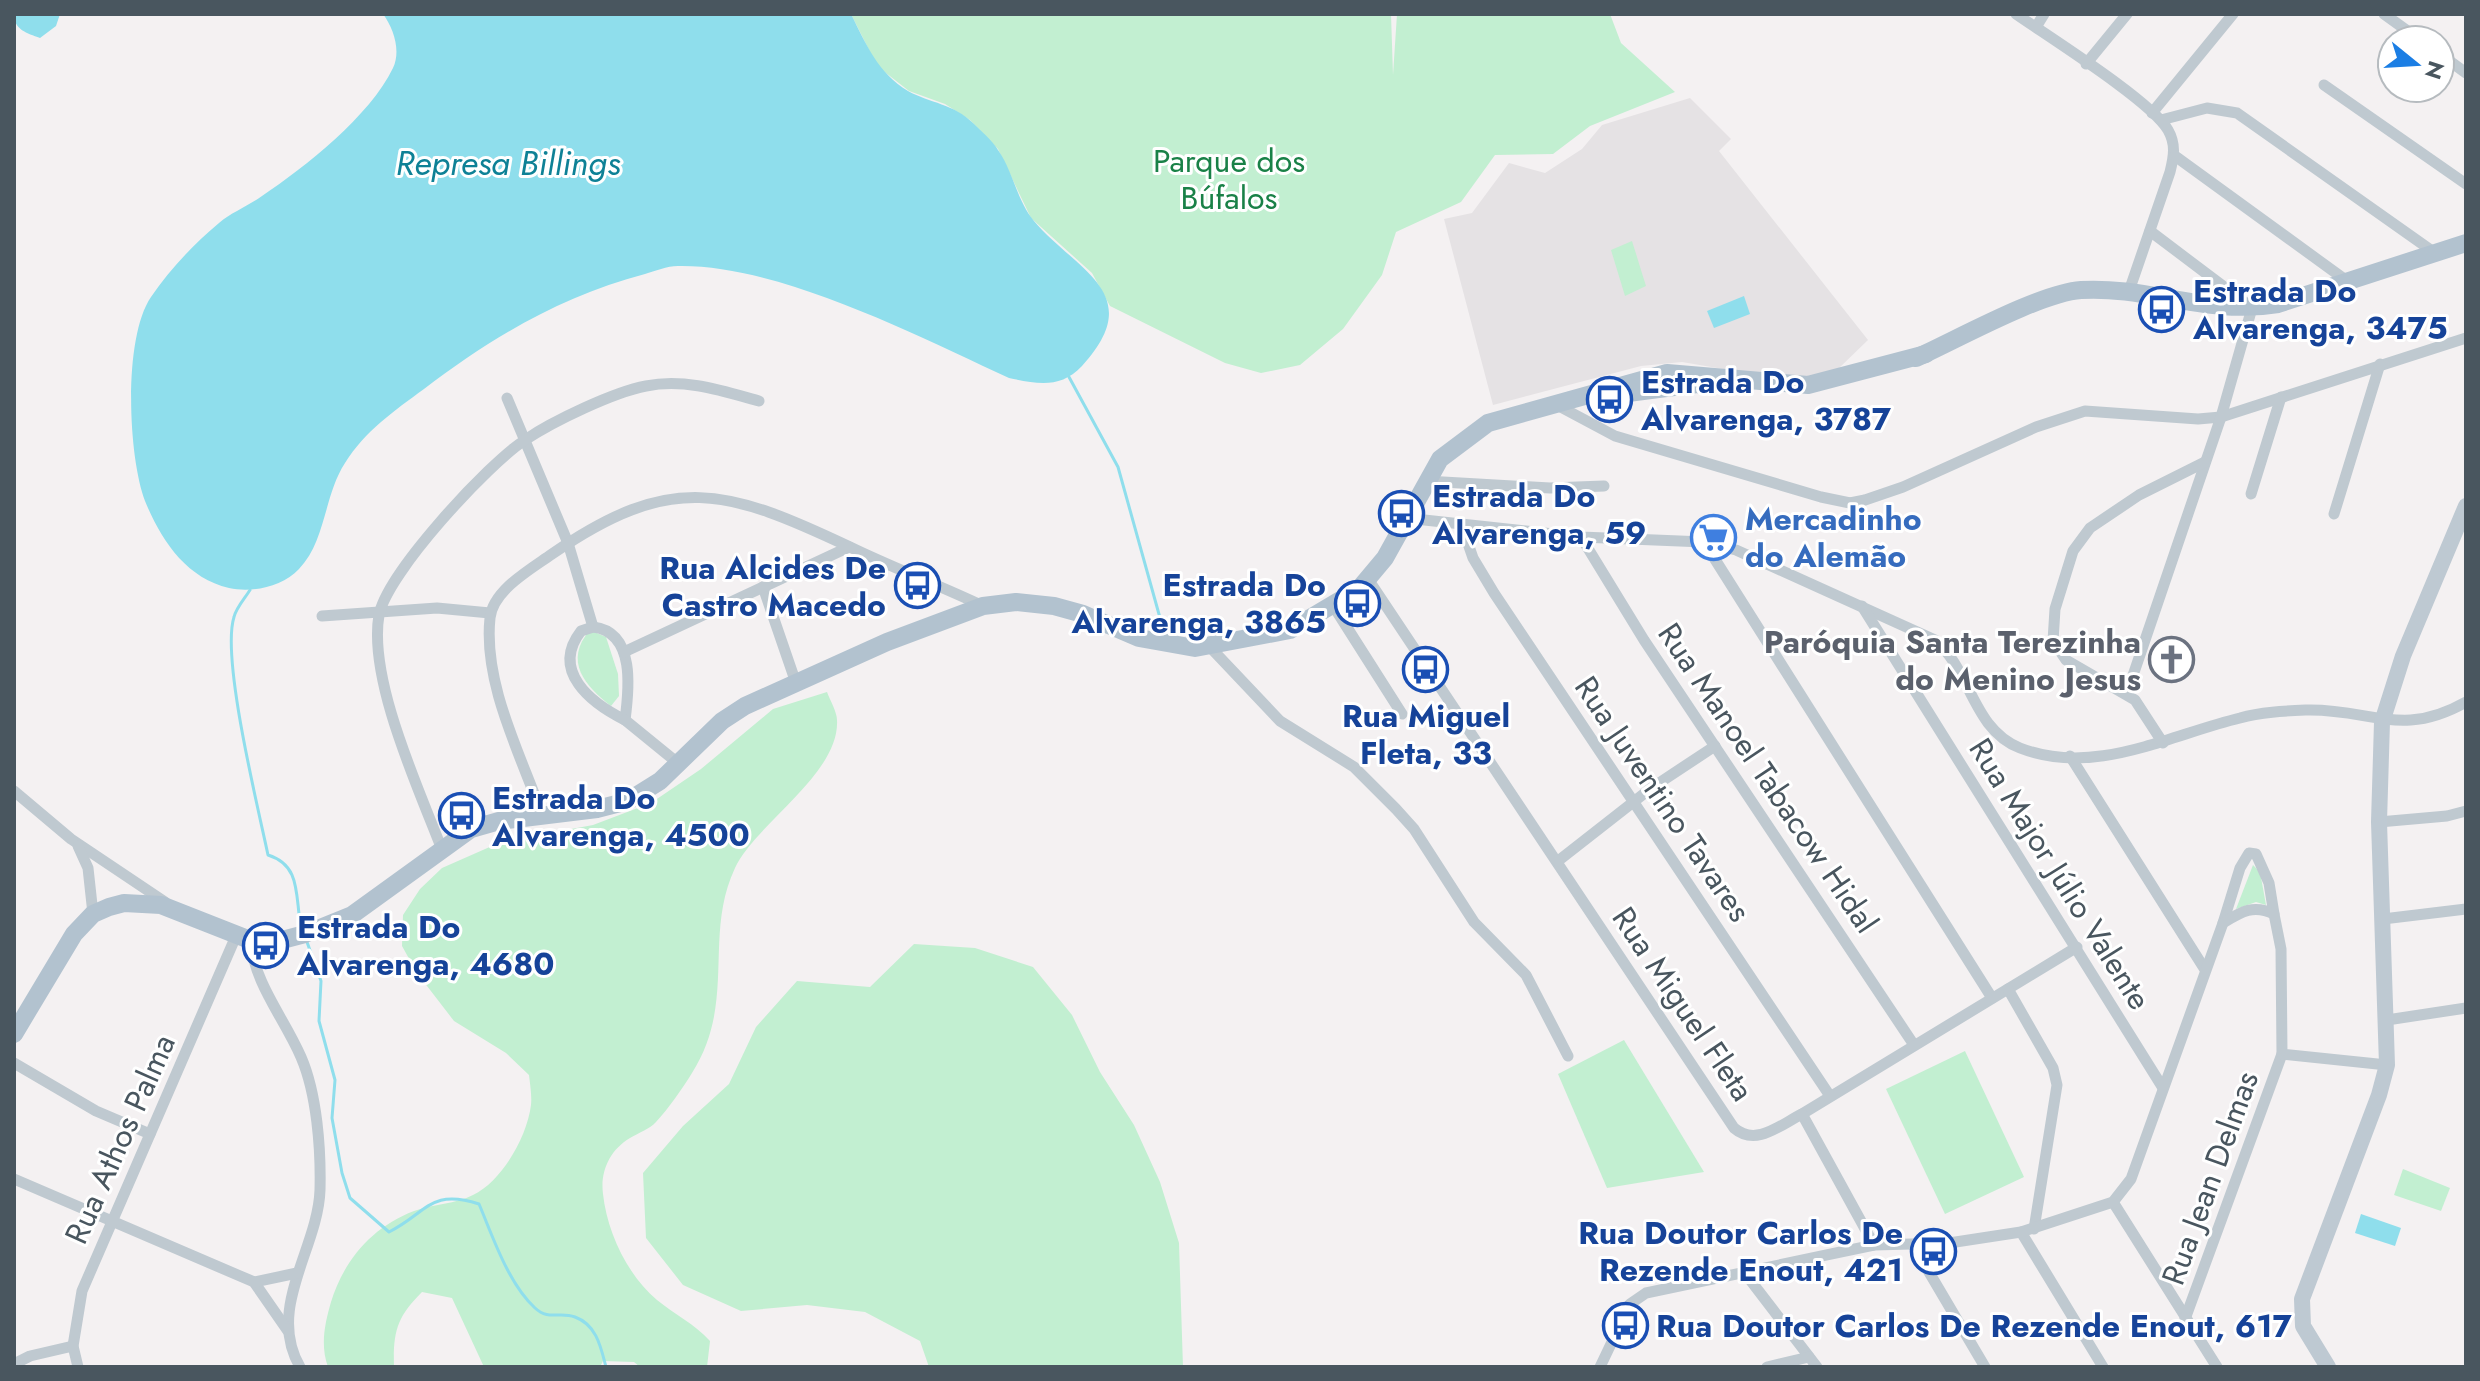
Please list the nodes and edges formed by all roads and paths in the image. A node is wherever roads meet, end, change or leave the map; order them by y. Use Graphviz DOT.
graph roads {
  1 [pos="2016,14"];
  2 [pos="2044,14"];
  3 [pos="2127,14"];
  4 [pos="2233,14"];
  5 [pos="2036,27"];
  6 [pos="2086,64"];
  7 [pos="2324,85"];
  8 [pos="2157,117"];
  9 [pos="2175,156"];
  10 [pos="2466,184"];
  11 [pos="2150,231"];
  12 [pos="2466,243"];
  13 [pos="2435,253"];
  14 [pos="2347,281"];
  15 [pos="2128,294"];
  16 [pos="2252,308"];
  17 [pos="2466,338"];
  18 [pos="2380,364"];
  19 [pos="2281,397"];
  20 [pos="507,398"];
  21 [pos="759,401"];
  22 [pos="1555,404"];
  23 [pos="2221,417"];
  24 [pos="525,440"];
  25 [pos="2205,462"];
  26 [pos="1426,481"];
  27 [pos="1604,486"];
  28 [pos="2251,494"];
  29 [pos="2466,506"];
  30 [pos="2334,514"];
  31 [pos="1406,518"];
  32 [pos="1462,526"];
  33 [pos="1581,537"];
  34 [pos="1704,542"];
  35 [pos="568,543"];
  36 [pos="2459,543"];
  37 [pos="849,547"];
  38 [pos="1368,579"];
  39 [pos="763,587"];
  40 [pos="983,606"];
  41 [pos="1862,606"];
  42 [pos="1334,607"];
  43 [pos="380,613"];
  44 [pos="490,613"];
  45 [pos="322,616"];
  46 [pos="593,627"];
  47 [pos="1209,646"];
  48 [pos="624,652"];
  49 [pos="796,683"];
  50 [pos="2127,693"];
  51 [pos="2466,702"];
  52 [pos="1402,714"];
  53 [pos="625,720"];
  54 [pos="2382,722"];
  55 [pos="2163,743"];
  56 [pos="1715,746"];
  57 [pos="2070,756"];
  58 [pos="679,764"];
  59 [pos="14,791"];
  60 [pos="1635,803"];
  61 [pos="20,804"];
  62 [pos="2466,811"];
  63 [pos="542,815"];
  64 [pos="2379,822"];
  65 [pos="76,842"];
  66 [pos="441,847"];
  67 [pos="1558,861"];
  68 [pos="2466,909"];
  69 [pos="178,911"];
  70 [pos="93,914"];
  71 [pos="2274,914"];
  72 [pos="2383,919"];
  73 [pos="2223,923"];
  74 [pos="243,938"];
  75 [pos="2077,947"];
  76 [pos="2204,968"];
  77 [pos="2008,989"];
  78 [pos="1992,998"];
  79 [pos="2466,1008"];
  80 [pos="2387,1020"];
  81 [pos="14,1034"];
  82 [pos="1914,1045"];
  83 [pos="2282,1054"];
  84 [pos="1568,1056"];
  85 [pos="14,1063"];
  86 [pos="2387,1065"];
  87 [pos="2163,1088"];
  88 [pos="1830,1096"];
  89 [pos="1802,1114"];
  90 [pos="150,1134"];
  91 [pos="14,1179"];
  92 [pos="2113,1202"];
  93 [pos="112,1221"];
  94 [pos="2034,1229"];
  95 [pos="2021,1232"];
  96 [pos="1874,1245"];
  97 [pos="1913,1245"];
  98 [pos="1744,1272"];
  99 [pos="297,1273"];
  100 [pos="254,1282"];
  101 [pos="2185,1319"];
  102 [pos="288,1331"];
  103 [pos="73,1346"];
  104 [pos="1809,1357"];
  105 [pos="14,1364"];
  106 [pos="78,1367"];
  107 [pos="300,1367"];
  108 [pos="1600,1367"];
  109 [pos="1767,1367"];
  110 [pos="1817,1367"];
  111 [pos="1985,1367"];
  112 [pos="2103,1367"];
  113 [pos="2217,1367"];
  114 [pos="2328,1367"];
  1 -- 5 [label="street"];
  2 -- 5 [label="street"];
  3 -- 6 [label="street"];
  4 -- 8 [label="street"];
  5 -- 6 [label="street"];
  6 -- 8 [label="street"];
  7 -- 10 [label="street"];
  8 -- 9 [label="street"];
  8 -- 13 [label="street"];
  9 -- 11 [label="street"];
  9 -- 14 [label="street"];
  11 -- 15 [label="street"];
  11 -- 16 [label="street"];
  12 -- 13 [label="main road"];
  13 -- 14 [label="main road"];
  14 -- 16 [label="main road"];
  15 -- 16 [label="main road"];
  15 -- 22 [label="main road"];
  16 -- 23 [label="street"];
  17 -- 18 [label="street"];
  18 -- 19 [label="street"];
  18 -- 30 [label="street"];
  19 -- 23 [label="street"];
  19 -- 28 [label="street"];
  20 -- 24 [label="street"];
  21 -- 24 [label="street"];
  22 -- 23 [label="street"];
  22 -- 26 [label="main road"];
  23 -- 25 [label="street"];
  24 -- 35 [label="street"];
  24 -- 43 [label="street"];
  25 -- 50 [label="street"];
  25 -- 50 [label="street"];
  26 -- 27 [label="street"];
  26 -- 31 [label="main road"];
  29 -- 36 [label="main road"];
  31 -- 32 [label="street"];
  31 -- 38 [label="main road"];
  32 -- 33 [label="street"];
  32 -- 60 [label="street, Rua Juventino Tavares"];
  33 -- 34 [label="street"];
  33 -- 56 [label="street, Rua Manoel Tabacow Hidal"];
  34 -- 41 [label="street"];
  34 -- 78 [label="street"];
  35 -- 37 [label="street"];
  35 -- 44 [label="street"];
  35 -- 46 [label="street"];
  36 -- 54 [label="main road"];
  37 -- 39 [label="street"];
  37 -- 40 [label="street"];
  38 -- 42 [label="main road"];
  38 -- 67 [label="street, Rua Miguel Fleta"];
  39 -- 48 [label="street"];
  39 -- 49 [label="street"];
  40 -- 47 [label="main road"];
  40 -- 49 [label="main road"];
  41 -- 57 [label="street"];
  41 -- 75 [label="street, Rua Major Júlio Valente"];
  42 -- 47 [label="main road"];
  42 -- 52 [label="street"];
  43 -- 44 [label="street"];
  43 -- 45 [label="street"];
  43 -- 66 [label="street"];
  44 -- 63 [label="street"];
  46 -- 48 [label="street"];
  46 -- 53 [label="street"];
  47 -- 84 [label="street"];
  48 -- 53 [label="street"];
  49 -- 58 [label="main road"];
  50 -- 55 [label="street"];
  51 -- 54 [label="street"];
  53 -- 58 [label="street"];
  54 -- 55 [label="street"];
  54 -- 64 [label="main road"];
  55 -- 57 [label="street"];
  56 -- 60 [label="street"];
  56 -- 82 [label="street, Rua Manoel Tabacow Hidal"];
  57 -- 76 [label="street"];
  58 -- 63 [label="main road"];
  59 -- 61 [label="street"];
  60 -- 67 [label="street"];
  60 -- 88 [label="street, Rua Juventino Tavares"];
  61 -- 65 [label="street"];
  62 -- 64 [label="street"];
  63 -- 66 [label="main road"];
  64 -- 72 [label="main road"];
  65 -- 69 [label="street"];
  65 -- 70 [label="street"];
  66 -- 74 [label="main road"];
  67 -- 89 [label="street, Rua Miguel Fleta"];
  68 -- 72 [label="street"];
  69 -- 70 [label="main road"];
  69 -- 74 [label="main road"];
  70 -- 81 [label="main road"];
  71 -- 73 [label="street"];
  71 -- 73 [label="street"];
  71 -- 83 [label="street"];
  72 -- 80 [label="main road"];
  73 -- 76 [label="street"];
  74 -- 90 [label="street, Rua Athos Palma"];
  74 -- 99 [label="street"];
  75 -- 77 [label="street, Rua Miguel Fleta"];
  75 -- 87 [label="street, Rua Major Júlio Valente"];
  76 -- 87 [label="street"];
  77 -- 78 [label="street, Rua Miguel Fleta"];
  77 -- 94 [label="street"];
  78 -- 82 [label="street, Rua Miguel Fleta"];
  79 -- 80 [label="street"];
  80 -- 86 [label="main road"];
  82 -- 88 [label="street, Rua Miguel Fleta"];
  83 -- 86 [label="street"];
  83 -- 101 [label="street, Rua Jean Delmas"];
  85 -- 90 [label="street"];
  86 -- 114 [label="main road"];
  87 -- 92 [label="street"];
  88 -- 89 [label="street, Rua Miguel Fleta"];
  89 -- 96 [label="street"];
  90 -- 93 [label="street, Rua Athos Palma"];
  91 -- 93 [label="street"];
  92 -- 94 [label="street"];
  92 -- 101 [label="street"];
  93 -- 100 [label="street"];
  93 -- 103 [label="street, Rua Athos Palma"];
  94 -- 95 [label="street"];
  95 -- 97 [label="street"];
  95 -- 112 [label="street"];
  96 -- 97 [label="street"];
  96 -- 98 [label="street"];
  97 -- 111 [label="street"];
  98 -- 104 [label="street"];
  98 -- 108 [label="street"];
  99 -- 100 [label="street"];
  99 -- 102 [label="street"];
  100 -- 102 [label="street"];
  101 -- 113 [label="street"];
  102 -- 107 [label="street"];
  103 -- 105 [label="street"];
  103 -- 106 [label="street, Rua Athos Palma"];
  104 -- 109 [label="street"];
  104 -- 110 [label="street"];
}
